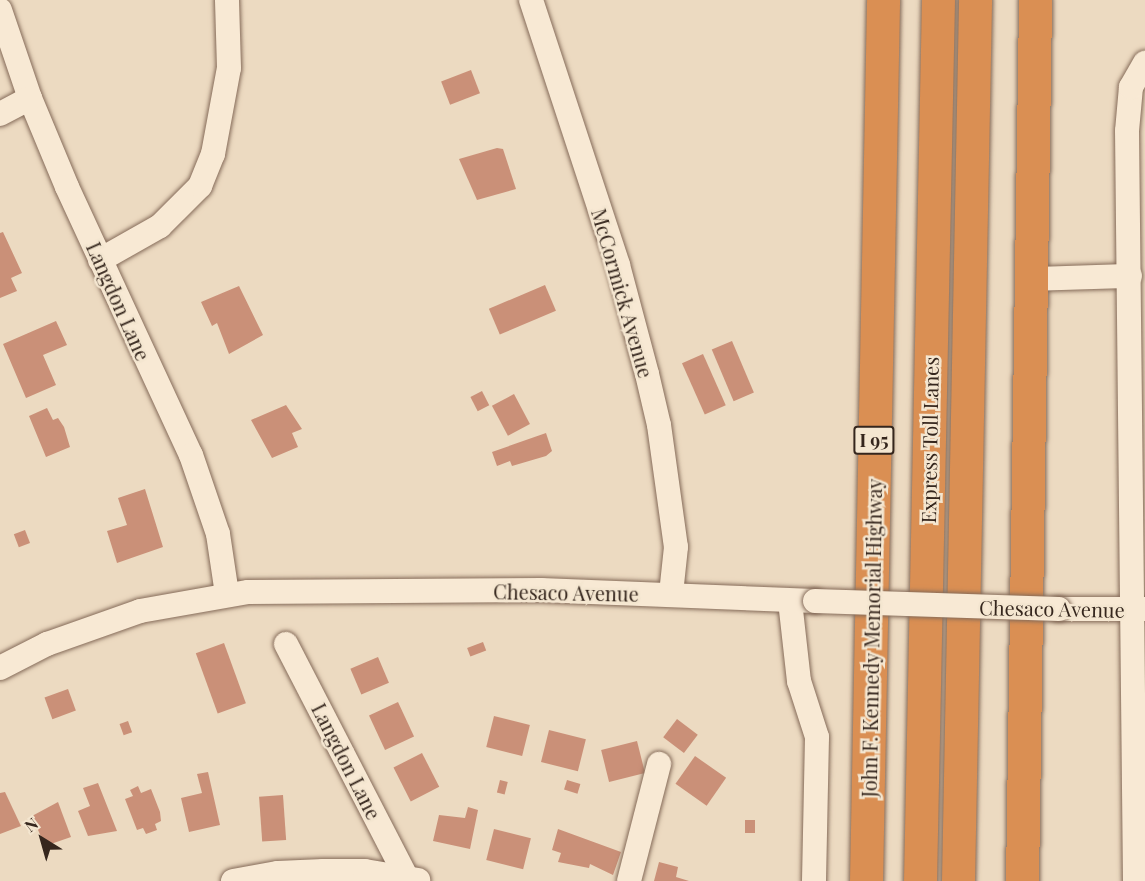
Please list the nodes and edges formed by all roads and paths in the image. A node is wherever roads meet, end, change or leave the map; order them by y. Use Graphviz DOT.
graph roads {
  1 [pos="227,0"];
  2 [pos="531,0"];
  3 [pos="883,0"];
  4 [pos="938,0"];
  5 [pos="975,0"];
  6 [pos="1035,0"];
  7 [pos="0,10"];
  8 [pos="1145,63"];
  9 [pos="30,98"];
  10 [pos="0,114"];
  11 [pos="100,260"];
  12 [pos="1130,276"];
  13 [pos="1034,279"];
  14 [pos="227,594"];
  15 [pos="671,594"];
  16 [pos="790,601"];
  17 [pos="1139,610"];
  18 [pos="286,644"];
  19 [pos="0,668"];
  20 [pos="659,764"];
  21 [pos="414,879"];
  22 [pos="233,881"];
  23 [pos="629,881"];
  24 [pos="814,881"];
  25 [pos="866,881"];
  26 [pos="920,881"];
  27 [pos="958,881"];
  28 [pos="1022,881"];
  29 [pos="1135,881"];
  1 -- 11 [label="street"];
  2 -- 15 [label="street, McCormick Avenue"];
  3 -- 25 [label="highway, John F. Kennedy Memorial Highway / I 95"];
  4 -- 26 [label="highway, Express Toll Lanes"];
  5 -- 27 [label="highway, Express Toll Lanes"];
  6 -- 13 [label="highway"];
  7 -- 9 [label="street, Langdon Lane"];
  8 -- 12 [label="street"];
  9 -- 10 [label="street"];
  9 -- 11 [label="street, Langdon Lane"];
  11 -- 14 [label="street, Langdon Lane"];
  12 -- 13 [label="street"];
  12 -- 17 [label="street"];
  13 -- 28 [label="highway"];
  14 -- 15 [label="street, Chesaco Avenue"];
  14 -- 19 [label="street, Chesaco Avenue"];
  15 -- 16 [label="street, Chesaco Avenue"];
  16 -- 17 [label="street, Chesaco Avenue, bridge"];
  16 -- 24 [label="street"];
  17 -- 29 [label="street"];
  18 -- 21 [label="street, Langdon Lane"];
  20 -- 23 [label="street"];
  21 -- 22 [label="street"];
}
